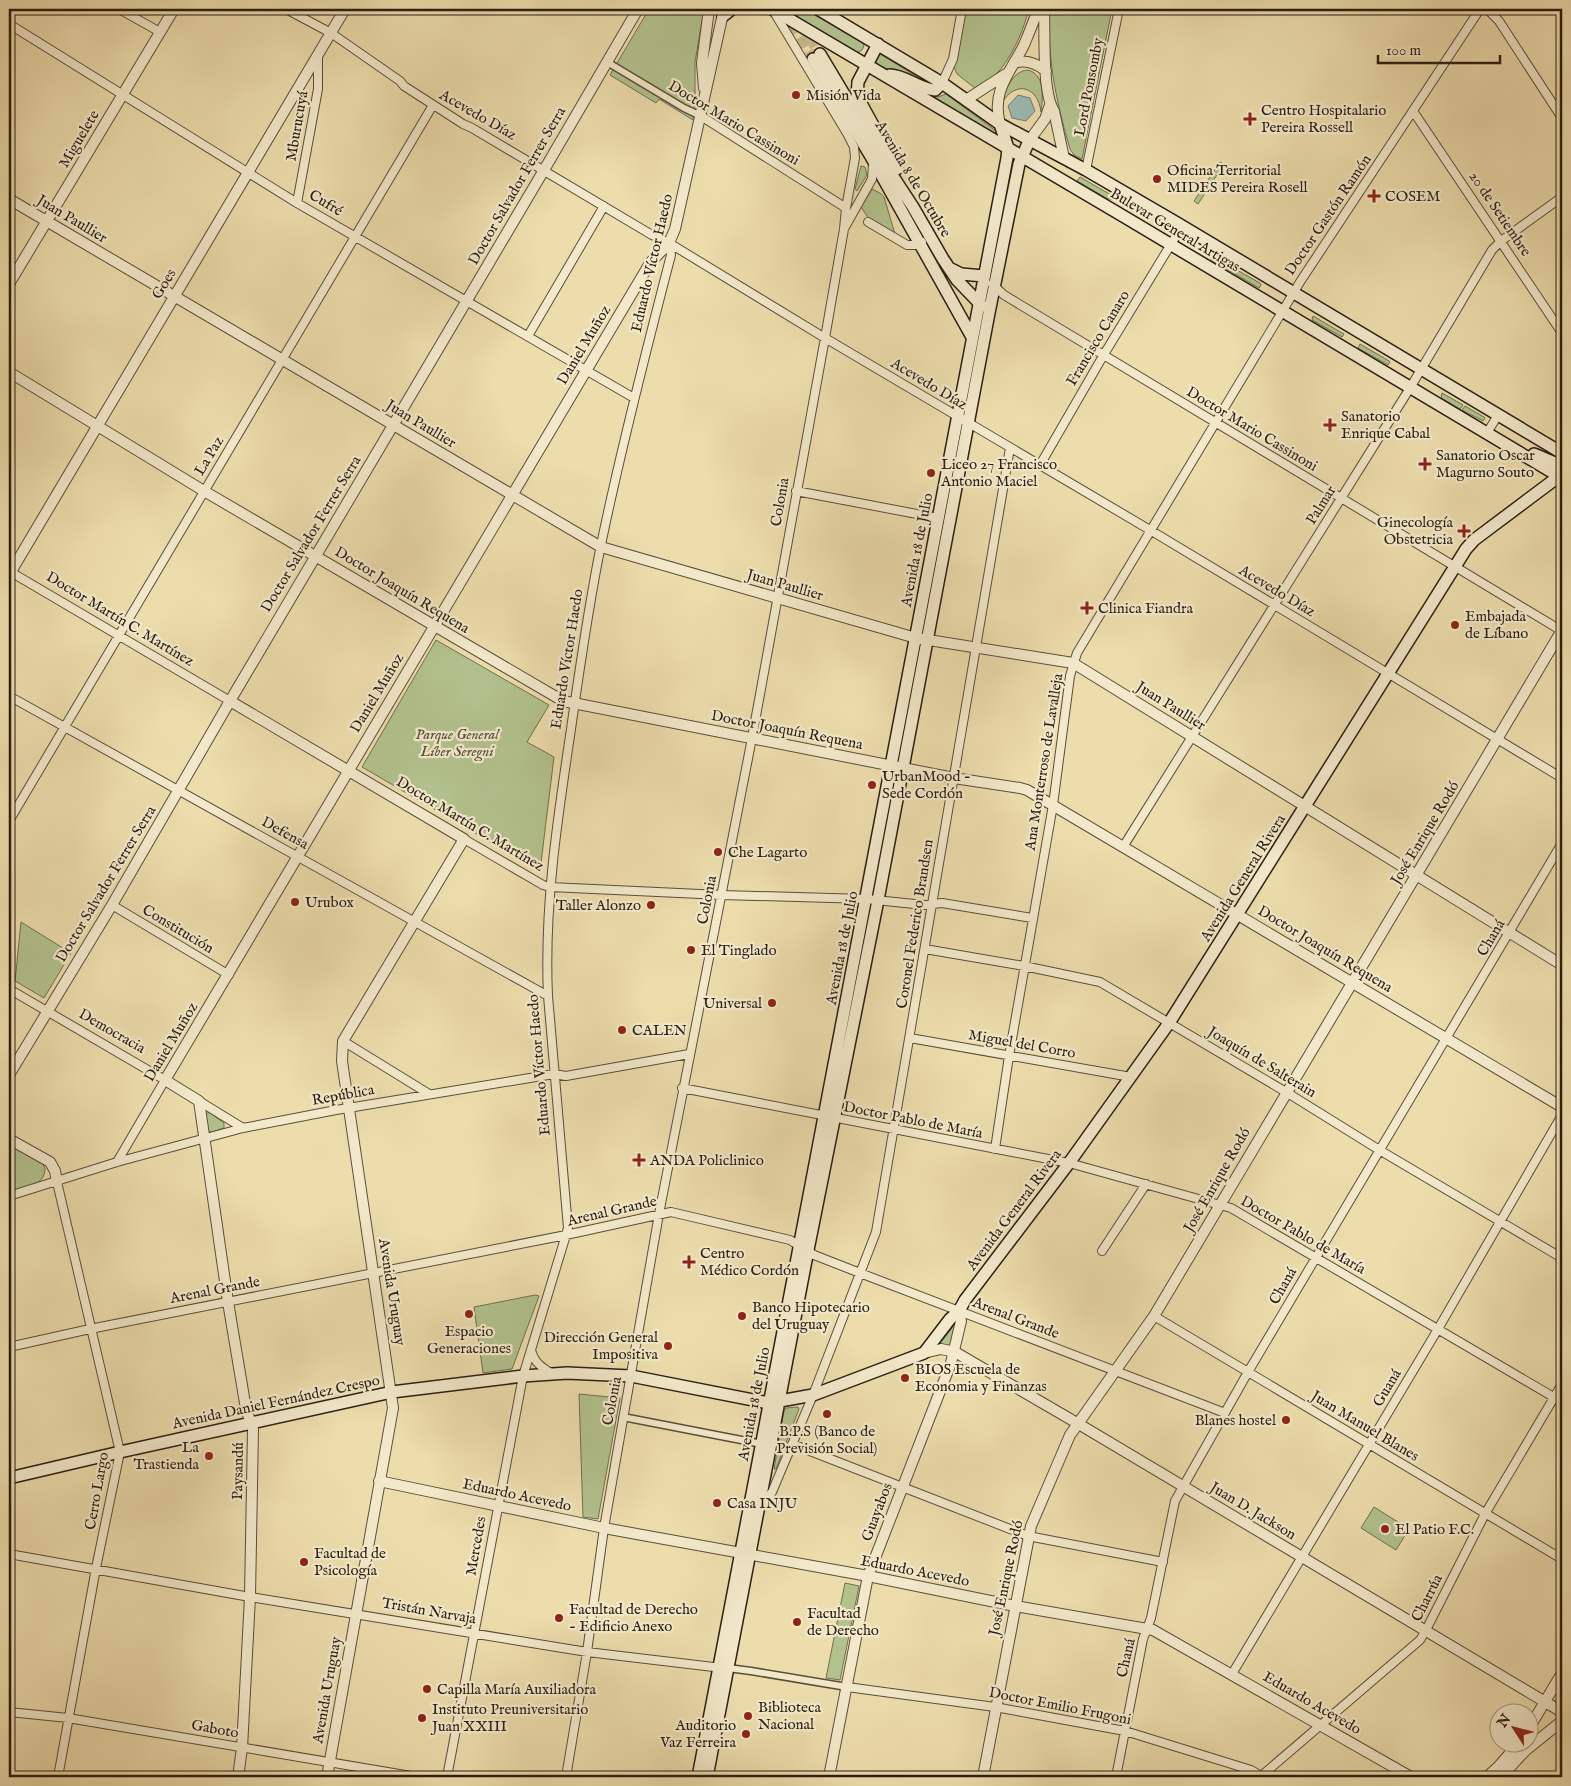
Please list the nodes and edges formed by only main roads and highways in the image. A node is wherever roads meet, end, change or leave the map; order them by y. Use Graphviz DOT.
graph roads {
  1 [pos="772,9"];
  2 [pos="818,9"];
  3 [pos="878,44"];
  4 [pos="867,65"];
  5 [pos="884,75"];
  6 [pos="942,83"];
  7 [pos="1000,124"];
  8 [pos="1030,141"];
  9 [pos="1008,148"];
  10 [pos="1022,156"];
  11 [pos="907,197"];
  12 [pos="949,268"];
  13 [pos="984,276"];
  14 [pos="979,302"];
  15 [pos="989,313"];
  16 [pos="972,337"];
  17 [pos="1562,452"];
  18 [pos="1562,474"];
  19 [pos="921,638"];
  20 [pos="774,1402"];
  21 [pos="9,1478"];
  22 [pos="745,1554"];
  23 [pos="723,1668"];
  24 [pos="698,1777"];
  25 [pos="708,1777"];
  1 -- 4 [label="main road, Bulevar General Artigas"];
  2 -- 3 [label="main road, Bulevar General Artigas"];
  3 -- 4 [label="main road"];
  3 -- 6 [label="main road, Bulevar General Artigas"];
  4 -- 5 [label="main road, Bulevar General Artigas"];
  4 -- 11 [label="main road"];
  5 -- 6 [label="main road"];
  5 -- 9 [label="main road, Bulevar General Artigas"];
  6 -- 7 [label="main road, Bulevar General Artigas"];
  7 -- 8 [label="main road, Bulevar General Artigas"];
  7 -- 9 [label="main road, Avenida 18 de Julio"];
  8 -- 10 [label="main road, Avenida 18 de Julio"];
  8 -- 17 [label="main road, Bulevar General Artigas"];
  9 -- 10 [label="main road, Bulevar General Artigas"];
  9 -- 13 [label="main road, Avenida 18 de Julio"];
  10 -- 15 [label="main road, Avenida 18 de Julio"];
  10 -- 18 [label="main road, Bulevar General Artigas"];
  11 -- 12 [label="main road, Avenida 8 de Octubre"];
  11 -- 16 [label="main road, Avenida 8 de Octubre"];
  12 -- 13 [label="main road"];
  12 -- 14 [label="main road, Avenida 8 de Octubre"];
  13 -- 14 [label="main road, Avenida 18 de Julio"];
  14 -- 15 [label="main road, Avenida 8 de Octubre"];
  14 -- 16 [label="main road, Avenida 18 de Julio"];
  15 -- 19 [label="main road, Avenida 18 de Julio"];
  16 -- 19 [label="main road, Avenida 18 de Julio"];
  18 -- 20 [label="main road, Avenida General Rivera"];
  19 -- 20 [label="main road, Avenida 18 de Julio"];
  20 -- 21 [label="main road, Avenida Daniel Fernández Crespo"];
  20 -- 22 [label="main road, Avenida 18 de Julio"];
  20 -- 22 [label="main road, Avenida 18 de Julio"];
  22 -- 23 [label="main road, Avenida 18 de Julio"];
  23 -- 24 [label="main road, Avenida 18 de Julio"];
  23 -- 25 [label="main road, Avenida 18 de Julio"];
}
